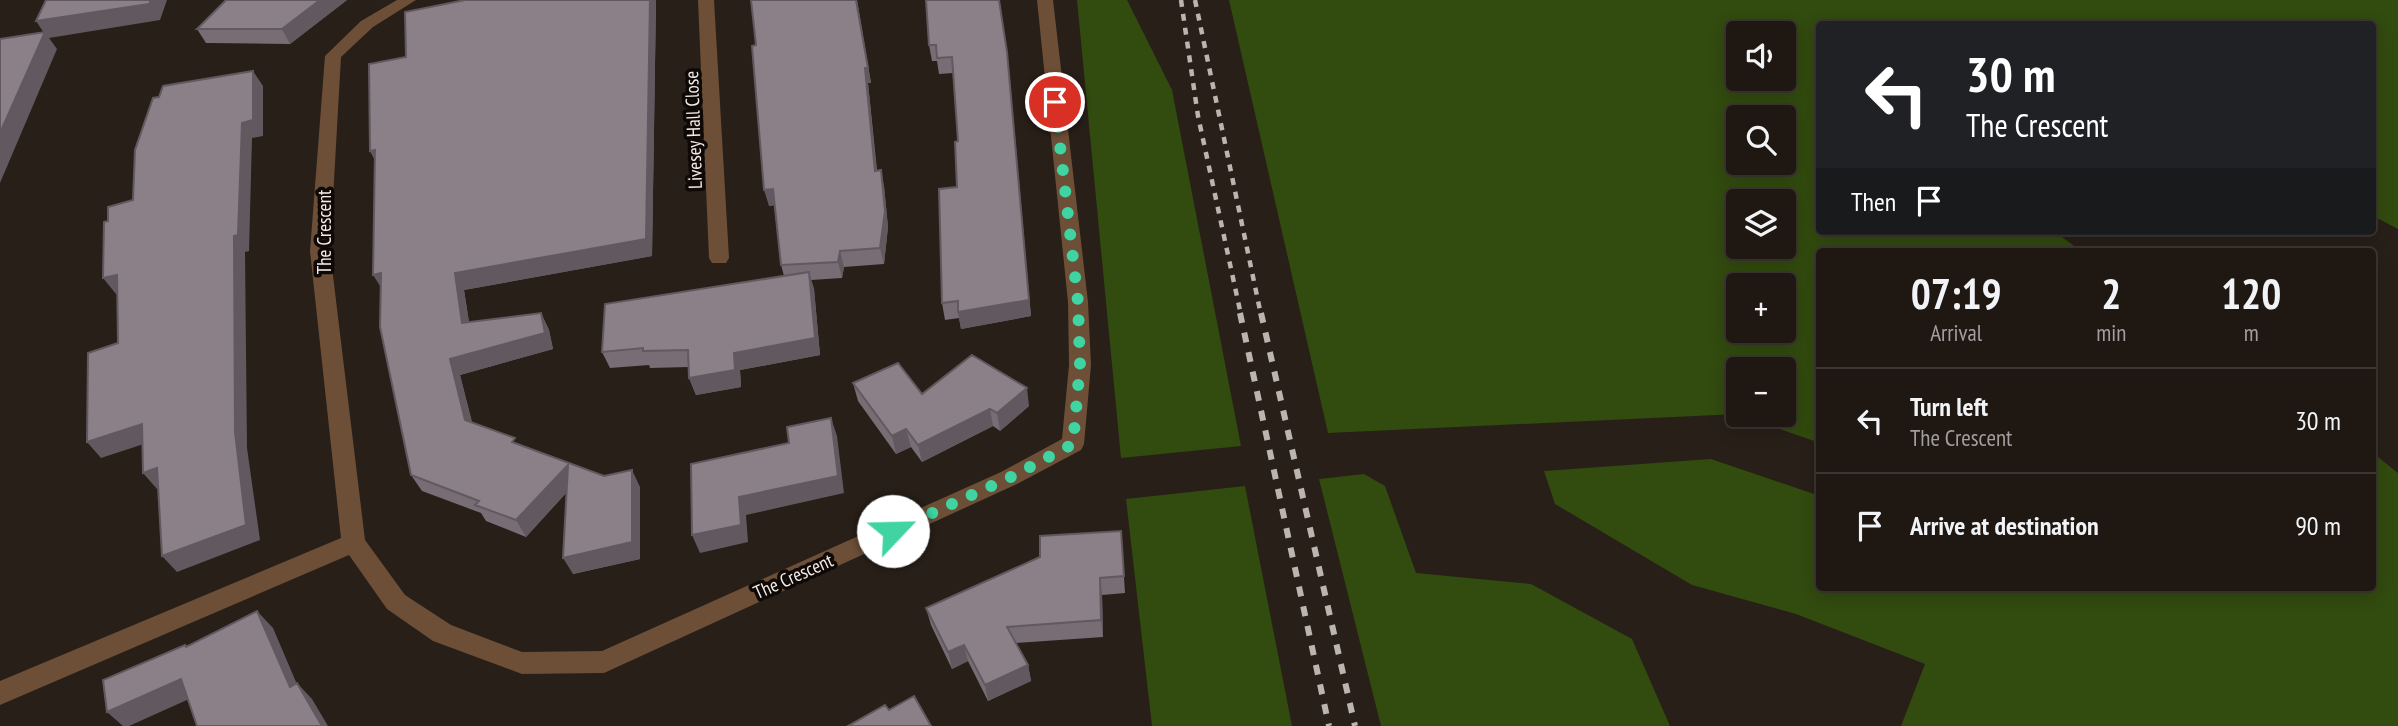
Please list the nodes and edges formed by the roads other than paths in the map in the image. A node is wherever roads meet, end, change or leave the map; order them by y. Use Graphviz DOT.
graph roads {
  1 [pos="408,0"];
  2 [pos="706,0"];
  3 [pos="1045,0"];
  4 [pos="719,258"];
  5 [pos="353,543"];
  6 [pos="0,693"];
  1 -- 5 [label="street, The Crescent"];
  2 -- 4 [label="street, Livesey Hall Close"];
  3 -- 5 [label="street, The Crescent"];
  5 -- 6 [label="street"];
}
